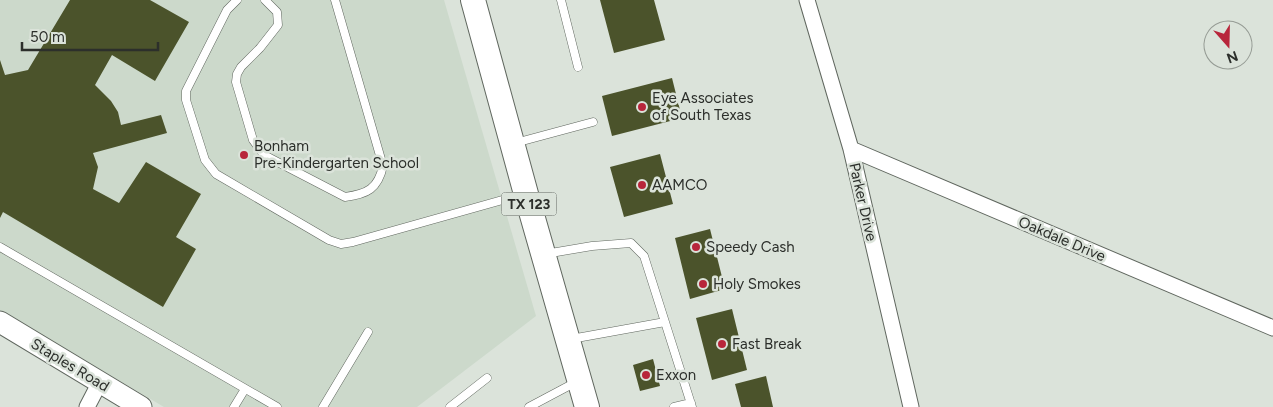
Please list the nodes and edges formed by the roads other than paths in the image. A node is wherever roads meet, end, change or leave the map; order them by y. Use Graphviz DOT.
graph roads {
  1 [pos="237,0"];
  2 [pos="265,0"];
  3 [pos="335,0"];
  4 [pos="474,0"];
  5 [pos="561,0"];
  6 [pos="807,0"];
  7 [pos="578,67"];
  8 [pos="593,122"];
  9 [pos="513,144"];
  10 [pos="851,150"];
  11 [pos="526,194"];
  12 [pos="0,247"];
  13 [pos="544,254"];
  14 [pos="0,322"];
  15 [pos="665,322"];
  16 [pos="1273,328"];
  17 [pos="368,332"];
  18 [pos="568,340"];
  19 [pos="487,378"];
  20 [pos="580,380"];
  21 [pos="100,382"];
  22 [pos="245,388"];
  23 [pos="692,405"];
  24 [pos="87,407"];
  25 [pos="141,407"];
  26 [pos="234,407"];
  27 [pos="277,407"];
  28 [pos="323,407"];
  29 [pos="450,407"];
  30 [pos="529,407"];
  31 [pos="587,407"];
  32 [pos="674,407"];
  33 [pos="911,407"];
  1 -- 11 [label="lane"];
  2 -- 3 [label="lane"];
  4 -- 9 [label="main road, TX 123"];
  5 -- 7 [label="lane"];
  6 -- 10 [label="street, Parker Drive"];
  8 -- 9 [label="lane"];
  9 -- 11 [label="main road, TX 123"];
  10 -- 16 [label="street, Oakdale Drive"];
  10 -- 33 [label="street, Parker Drive"];
  11 -- 13 [label="main road, TX 123"];
  12 -- 22 [label="lane"];
  13 -- 15 [label="lane"];
  13 -- 18 [label="main road, TX 123"];
  14 -- 21 [label="main road, Staples Road"];
  15 -- 18 [label="lane"];
  15 -- 23 [label="lane"];
  17 -- 28 [label="lane"];
  18 -- 20 [label="main road, TX 123"];
  19 -- 29 [label="lane"];
  20 -- 30 [label="lane"];
  20 -- 31 [label="main road, TX 123"];
  21 -- 24 [label="street"];
  21 -- 25 [label="main road, Staples Road"];
  22 -- 26 [label="lane"];
  22 -- 27 [label="lane"];
  23 -- 32 [label="lane"];
}
